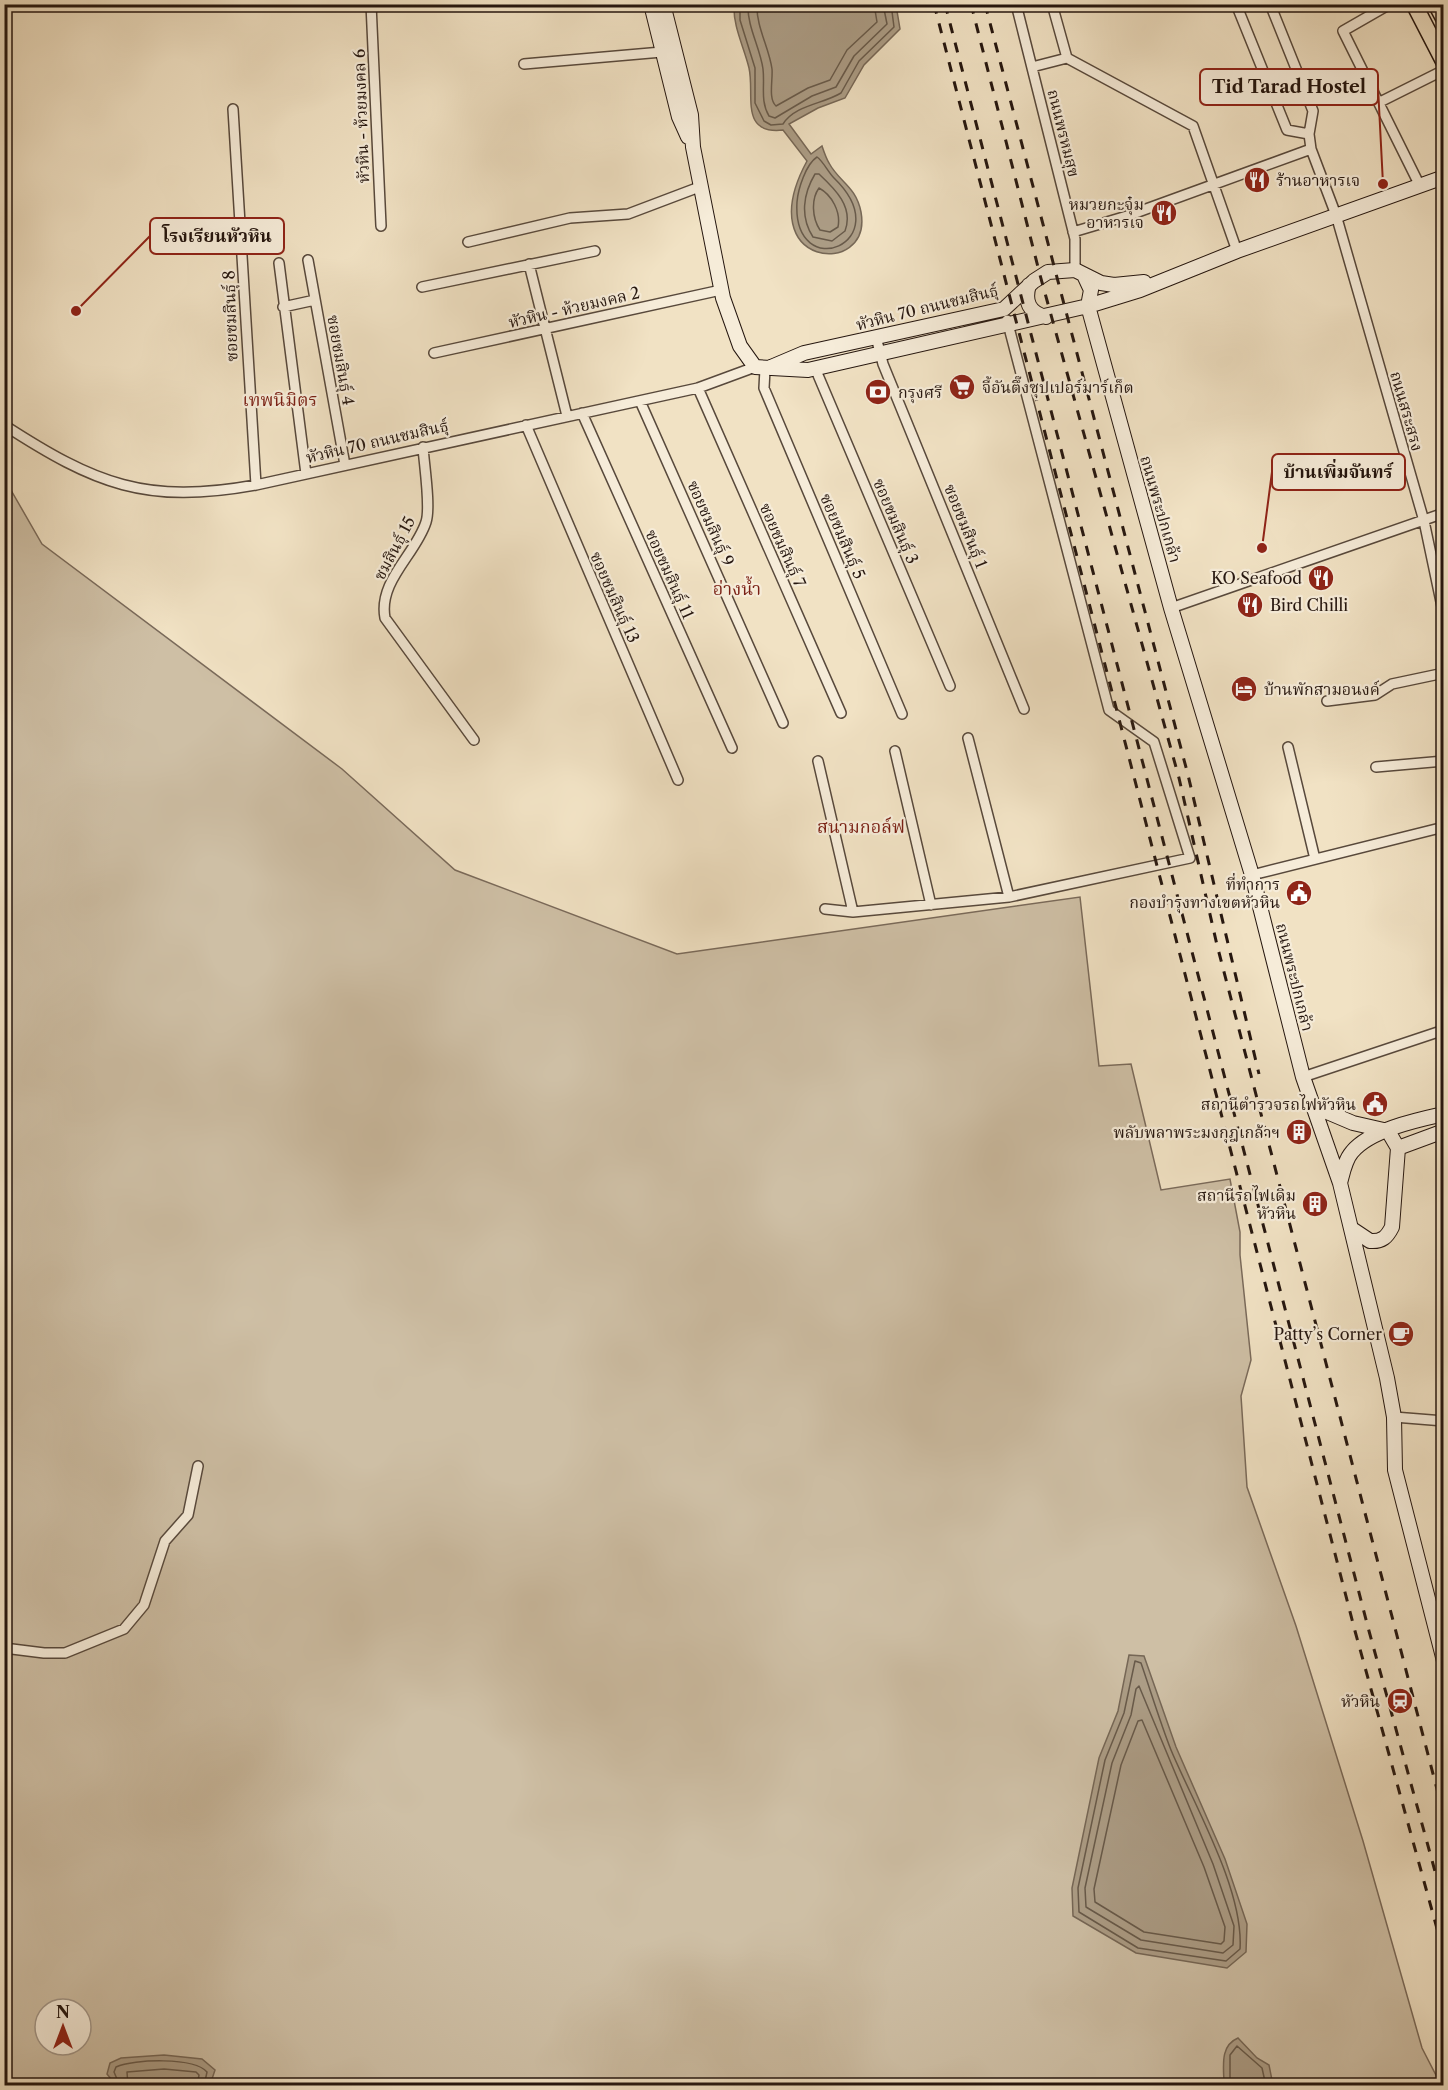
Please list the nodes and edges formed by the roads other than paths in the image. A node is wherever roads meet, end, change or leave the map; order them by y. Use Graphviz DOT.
graph roads {
  1 [pos="371,4"];
  2 [pos="651,4"];
  3 [pos="663,4"];
  4 [pos="1016,4"];
  5 [pos="1052,4"];
  6 [pos="1236,4"];
  7 [pos="1270,4"];
  8 [pos="1390,4"];
  9 [pos="1414,4"];
  10 [pos="1436,4"];
  11 [pos="1443,19"];
  12 [pos="662,52"];
  13 [pos="1067,58"];
  14 [pos="1443,62"];
  15 [pos="524,64"];
  16 [pos="1032,67"];
  17 [pos="1443,70"];
  18 [pos="1380,102"];
  19 [pos="233,109"];
  20 [pos="1309,134"];
  21 [pos="693,147"];
  22 [pos="1311,149"];
  23 [pos="1443,177"];
  24 [pos="1214,185"];
  25 [pos="702,186"];
  26 [pos="1420,186"];
  27 [pos="1336,216"];
  28 [pos="381,226"];
  29 [pos="1073,232"];
  30 [pos="468,242"];
  31 [pos="595,251"];
  32 [pos="1237,251"];
  33 [pos="308,260"];
  34 [pos="279,263"];
  35 [pos="529,264"];
  36 [pos="1080,272"];
  37 [pos="1158,281"];
  38 [pos="1029,285"];
  39 [pos="422,287"];
  40 [pos="721,290"];
  41 [pos="315,300"];
  42 [pos="1088,306"];
  43 [pos="283,307"];
  44 [pos="1004,309"];
  45 [pos="1046,317"];
  46 [pos="1008,325"];
  47 [pos="545,329"];
  48 [pos="876,337"];
  49 [pos="434,353"];
  50 [pos="880,354"];
  51 [pos="760,368"];
  52 [pos="815,368"];
  53 [pos="698,388"];
  54 [pos="640,401"];
  55 [pos="582,413"];
  56 [pos="567,416"];
  57 [pos="4,425"];
  58 [pos="526,425"];
  59 [pos="423,447"];
  60 [pos="345,465"];
  61 [pos="306,474"];
  62 [pos="256,484"];
  63 [pos="1443,513"];
  64 [pos="1424,521"];
  65 [pos="1171,608"];
  66 [pos="1443,616"];
  67 [pos="1443,673"];
  68 [pos="950,686"];
  69 [pos="1327,701"];
  70 [pos="1024,709"];
  71 [pos="842,713"];
  72 [pos="902,714"];
  73 [pos="783,723"];
  74 [pos="968,738"];
  75 [pos="474,740"];
  76 [pos="1288,747"];
  77 [pos="732,748"];
  78 [pos="895,751"];
  79 [pos="818,761"];
  80 [pos="1443,761"];
  81 [pos="1376,767"];
  82 [pos="678,780"];
  83 [pos="1443,827"];
  84 [pos="1315,859"];
  85 [pos="1252,875"];
  86 [pos="1009,897"];
  87 [pos="931,905"];
  88 [pos="825,909"];
  89 [pos="852,912"];
  90 [pos="1443,1030"];
  91 [pos="1303,1077"];
  92 [pos="1313,1106"];
  93 [pos="1443,1114"];
  94 [pos="1388,1131"];
  95 [pos="1443,1131"];
  96 [pos="1398,1148"];
  97 [pos="1340,1183"];
  98 [pos="1352,1228"];
  99 [pos="1383,1240"];
  100 [pos="1362,1275"];
  101 [pos="1394,1417"];
  102 [pos="1443,1421"];
  103 [pos="198,1466"];
  104 [pos="4,1648"];
  105 [pos="1443,1659"];
  1 -- 28 [label="street, หัวหิน - ห้วยมงคล 6"];
  2 -- 12 [label="street"];
  3 -- 21 [label="street"];
  4 -- 16 [label="street, ถนนพรหมสุข"];
  5 -- 13 [label="street"];
  6 -- 20 [label="street"];
  7 -- 20 [label="street, ถนนสระสรง"];
  8 -- 18 [label="street"];
  9 -- 14 [label="main road"];
  10 -- 11 [label="main road"];
  12 -- 15 [label="street"];
  12 -- 21 [label="street"];
  13 -- 16 [label="street"];
  13 -- 24 [label="street"];
  16 -- 29 [label="street, ถนนพรหมสุข"];
  17 -- 18 [label="street"];
  18 -- 26 [label="street"];
  19 -- 62 [label="street, ซอยชมสินธุ์ 8"];
  20 -- 22 [label="street, ถนนสระสรง"];
  21 -- 25 [label="street"];
  22 -- 24 [label="street"];
  22 -- 27 [label="street, ถนนสระสรง"];
  23 -- 26 [label="street, หัวหิน 70 ถนนชมสินธุ์"];
  24 -- 29 [label="street"];
  24 -- 32 [label="street"];
  25 -- 30 [label="street"];
  25 -- 40 [label="street"];
  26 -- 27 [label="street, หัวหิน 70 ถนนชมสินธุ์"];
  27 -- 32 [label="street, หัวหิน 70 ถนนชมสินธุ์"];
  27 -- 64 [label="street, ถนนสระสรง"];
  29 -- 36 [label="street, ถนนพรหมสุข"];
  31 -- 35 [label="street"];
  32 -- 37 [label="street, หัวหิน 70 ถนนชมสินธุ์"];
  33 -- 41 [label="street, ซอยชมสินธุ์ 4"];
  34 -- 43 [label="street"];
  35 -- 39 [label="street"];
  35 -- 47 [label="street"];
  36 -- 37 [label="street, หัวหิน 70 ถนนชมสินธุ์"];
  36 -- 38 [label="street, หัวหิน 70 ถนนชมสินธุ์"];
  36 -- 42 [label="street"];
  37 -- 42 [label="street, หัวหิน 70 ถนนชมสินธุ์"];
  38 -- 44 [label="street, หัวหิน 70 ถนนชมสินธุ์"];
  38 -- 45 [label="street"];
  40 -- 47 [label="street, หัวหิน - ห้วยมงคล 2"];
  40 -- 51 [label="street"];
  41 -- 43 [label="street"];
  41 -- 60 [label="street, ซอยชมสินธุ์ 4"];
  42 -- 45 [label="street, หัวหิน 70 ถนนชมสินธุ์"];
  42 -- 65 [label="street, ถนนพระปกเกล้า"];
  43 -- 61 [label="street"];
  44 -- 46 [label="street"];
  44 -- 48 [label="street, หัวหิน 70 ถนนชมสินธุ์"];
  45 -- 46 [label="street, หัวหิน 70 ถนนชมสินธุ์"];
  46 -- 50 [label="street, หัวหิน 70 ถนนชมสินธุ์"];
  46 -- 86 [label="street"];
  47 -- 49 [label="street, หัวหิน - ห้วยมงคล 2"];
  47 -- 56 [label="street"];
  48 -- 50 [label="street, ซอยชมสินธุ์ 1"];
  48 -- 51 [label="street, หัวหิน 70 ถนนชมสินธุ์"];
  50 -- 52 [label="street, หัวหิน 70 ถนนชมสินธุ์"];
  50 -- 70 [label="street, ซอยชมสินธุ์ 1"];
  51 -- 52 [label="street, หัวหิน 70 ถนนชมสินธุ์"];
  51 -- 53 [label="street, หัวหิน 70 ถนนชมสินธุ์"];
  51 -- 72 [label="street, ซอยชมสินธุ์ 5"];
  52 -- 68 [label="street, ซอยชมสินธุ์ 3"];
  53 -- 54 [label="street, หัวหิน 70 ถนนชมสินธุ์"];
  53 -- 71 [label="street, ซอยชมสินธุ์ 7"];
  54 -- 55 [label="street, หัวหิน 70 ถนนชมสินธุ์"];
  54 -- 73 [label="street, ซอยชมสินธุ์ 9"];
  55 -- 56 [label="street, หัวหิน 70 ถนนชมสินธุ์"];
  55 -- 77 [label="street, ซอยชมสินธุ์ 11"];
  56 -- 58 [label="street, หัวหิน 70 ถนนชมสินธุ์"];
  57 -- 62 [label="street, หัวหิน 70 ถนนชมสินธุ์"];
  58 -- 59 [label="street, หัวหิน 70 ถนนชมสินธุ์"];
  58 -- 82 [label="street, ซอยชมสินธุ์ 13"];
  59 -- 60 [label="street, หัวหิน 70 ถนนชมสินธุ์"];
  59 -- 75 [label="street, ชมสินธุ์ 15"];
  60 -- 61 [label="street, หัวหิน 70 ถนนชมสินธุ์"];
  61 -- 62 [label="street, หัวหิน 70 ถนนชมสินธุ์"];
  63 -- 64 [label="street"];
  64 -- 65 [label="street"];
  64 -- 66 [label="street, ถนนสระสรง"];
  65 -- 85 [label="street, ถนนพระปกเกล้า"];
  67 -- 69 [label="street"];
  74 -- 86 [label="street"];
  76 -- 84 [label="street"];
  78 -- 87 [label="street"];
  79 -- 89 [label="street"];
  80 -- 81 [label="street"];
  83 -- 84 [label="street"];
  84 -- 85 [label="street"];
  85 -- 91 [label="street, ถนนพระปกเกล้า"];
  86 -- 87 [label="street"];
  87 -- 89 [label="street"];
  88 -- 89 [label="street"];
  90 -- 91 [label="street"];
  91 -- 92 [label="street, ถนนพระปกเกล้า"];
  92 -- 94 [label="street"];
  92 -- 97 [label="street, ถนนพระปกเกล้า"];
  93 -- 94 [label="street"];
  94 -- 96 [label="street"];
  94 -- 97 [label="street"];
  95 -- 96 [label="street"];
  96 -- 99 [label="street"];
  97 -- 98 [label="street, ถนนพระปกเกล้า"];
  98 -- 99 [label="street"];
  98 -- 100 [label="street, ถนนพระปกเกล้า"];
  99 -- 100 [label="street"];
  100 -- 101 [label="street, ถนนพระปกเกล้า"];
  101 -- 102 [label="street"];
  101 -- 105 [label="street, ถนนพระปกเกล้า"];
  103 -- 104 [label="street"];
}
